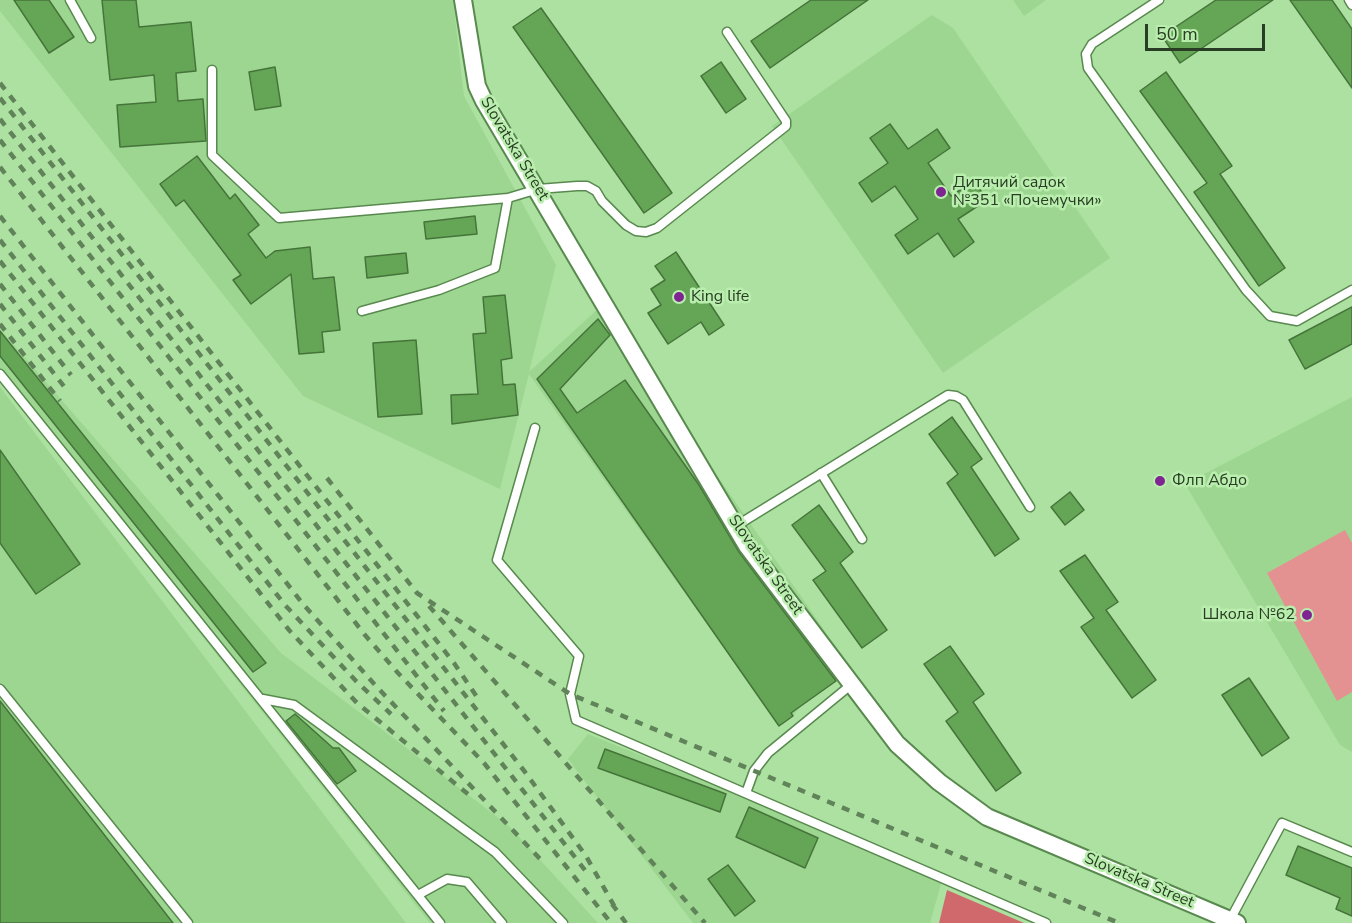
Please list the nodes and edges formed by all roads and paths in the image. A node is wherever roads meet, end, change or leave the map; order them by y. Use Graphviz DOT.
graph roads {
  1 [pos="70,0"];
  2 [pos="463,0"];
  3 [pos="1159,0"];
  4 [pos="1349,0"];
  5 [pos="1352,5"];
  6 [pos="727,32"];
  7 [pos="91,38"];
  8 [pos="212,70"];
  9 [pos="538,189"];
  10 [pos="508,198"];
  11 [pos="1352,290"];
  12 [pos="362,310"];
  13 [pos="0,374"];
  14 [pos="535,428"];
  15 [pos="821,473"];
  16 [pos="1030,507"];
  17 [pos="735,526"];
  18 [pos="862,539"];
  19 [pos="852,684"];
  20 [pos="0,689"];
  21 [pos="263,699"];
  22 [pos="746,793"];
  23 [pos="1352,852"];
  24 [pos="418,895"];
  25 [pos="1234,922"];
  26 [pos="188,923"];
  27 [pos="440,923"];
  28 [pos="502,923"];
  29 [pos="563,923"];
  30 [pos="1046,923"];
  1 -- 7 [label="lane"];
  2 -- 9 [label="street, Slovatska Street"];
  3 -- 11 [label="lane"];
  4 -- 5 [label="lane"];
  6 -- 9 [label="lane"];
  8 -- 10 [label="lane"];
  9 -- 10 [label="lane"];
  9 -- 17 [label="street, Slovatska Street"];
  10 -- 12 [label="lane"];
  13 -- 21 [label="lane"];
  14 -- 22 [label="lane"];
  15 -- 16 [label="lane"];
  15 -- 17 [label="lane"];
  15 -- 18 [label="lane"];
  17 -- 19 [label="street, Slovatska Street"];
  19 -- 22 [label="lane"];
  19 -- 25 [label="street, Slovatska Street"];
  20 -- 26 [label="lane"];
  21 -- 24 [label="lane"];
  21 -- 29 [label="lane"];
  22 -- 30 [label="lane"];
  23 -- 25 [label="lane"];
  24 -- 27 [label="lane"];
  24 -- 28 [label="lane"];
}
